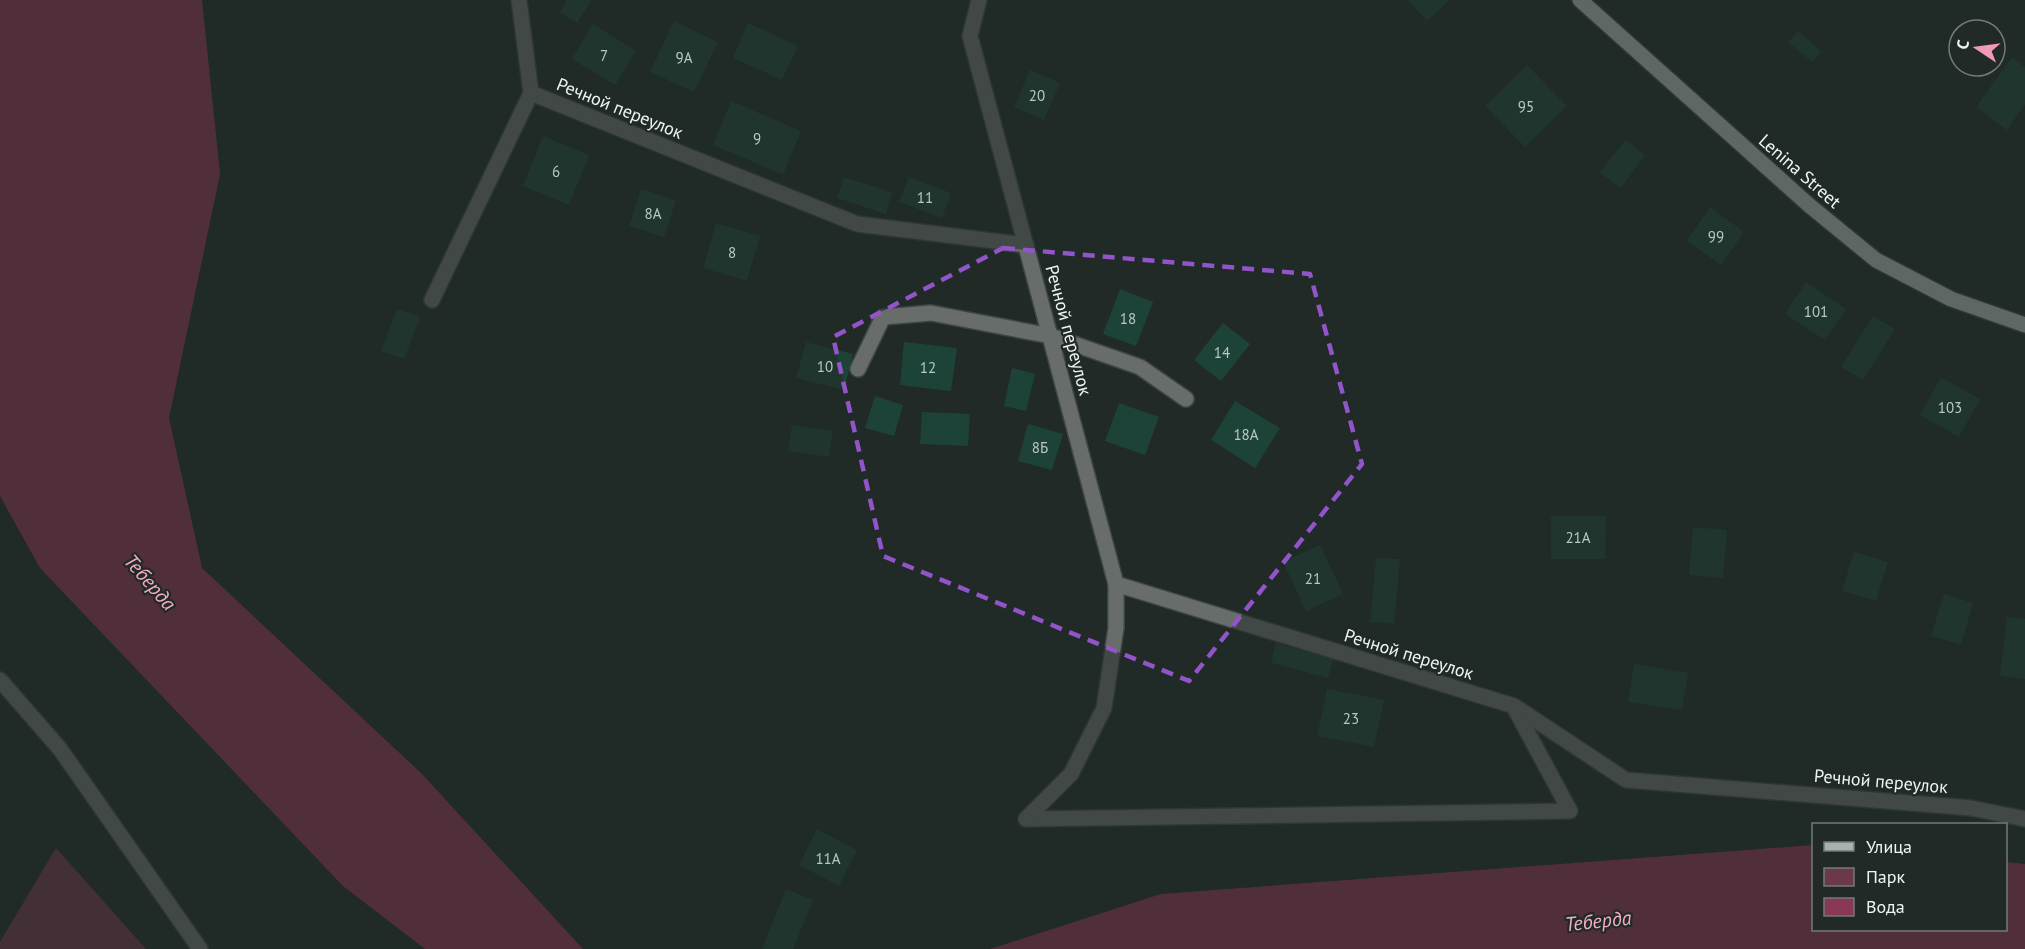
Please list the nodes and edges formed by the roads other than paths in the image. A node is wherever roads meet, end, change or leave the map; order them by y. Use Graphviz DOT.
graph roads {
  1 [pos="519,0"];
  2 [pos="979,0"];
  3 [pos="1580,0"];
  4 [pos="531,93"];
  5 [pos="1026,244"];
  6 [pos="432,300"];
  7 [pos="2025,325"];
  8 [pos="1051,336"];
  9 [pos="858,369"];
  10 [pos="1186,399"];
  11 [pos="1116,584"];
  12 [pos="0,680"];
  13 [pos="1514,706"];
  14 [pos="2025,819"];
  15 [pos="201,949"];
  1 -- 4 [label="street, Речной переулок"];
  2 -- 5 [label="street, Речной переулок"];
  3 -- 7 [label="main road, Lenina Street"];
  4 -- 5 [label="street, Речной переулок"];
  4 -- 6 [label="street"];
  5 -- 8 [label="street, Речной переулок"];
  8 -- 9 [label="street"];
  8 -- 10 [label="street"];
  8 -- 11 [label="street, Речной переулок"];
  11 -- 13 [label="street, Речной переулок"];
  11 -- 13 [label="street"];
  12 -- 15 [label="street"];
  13 -- 14 [label="street, Речной переулок"];
}
